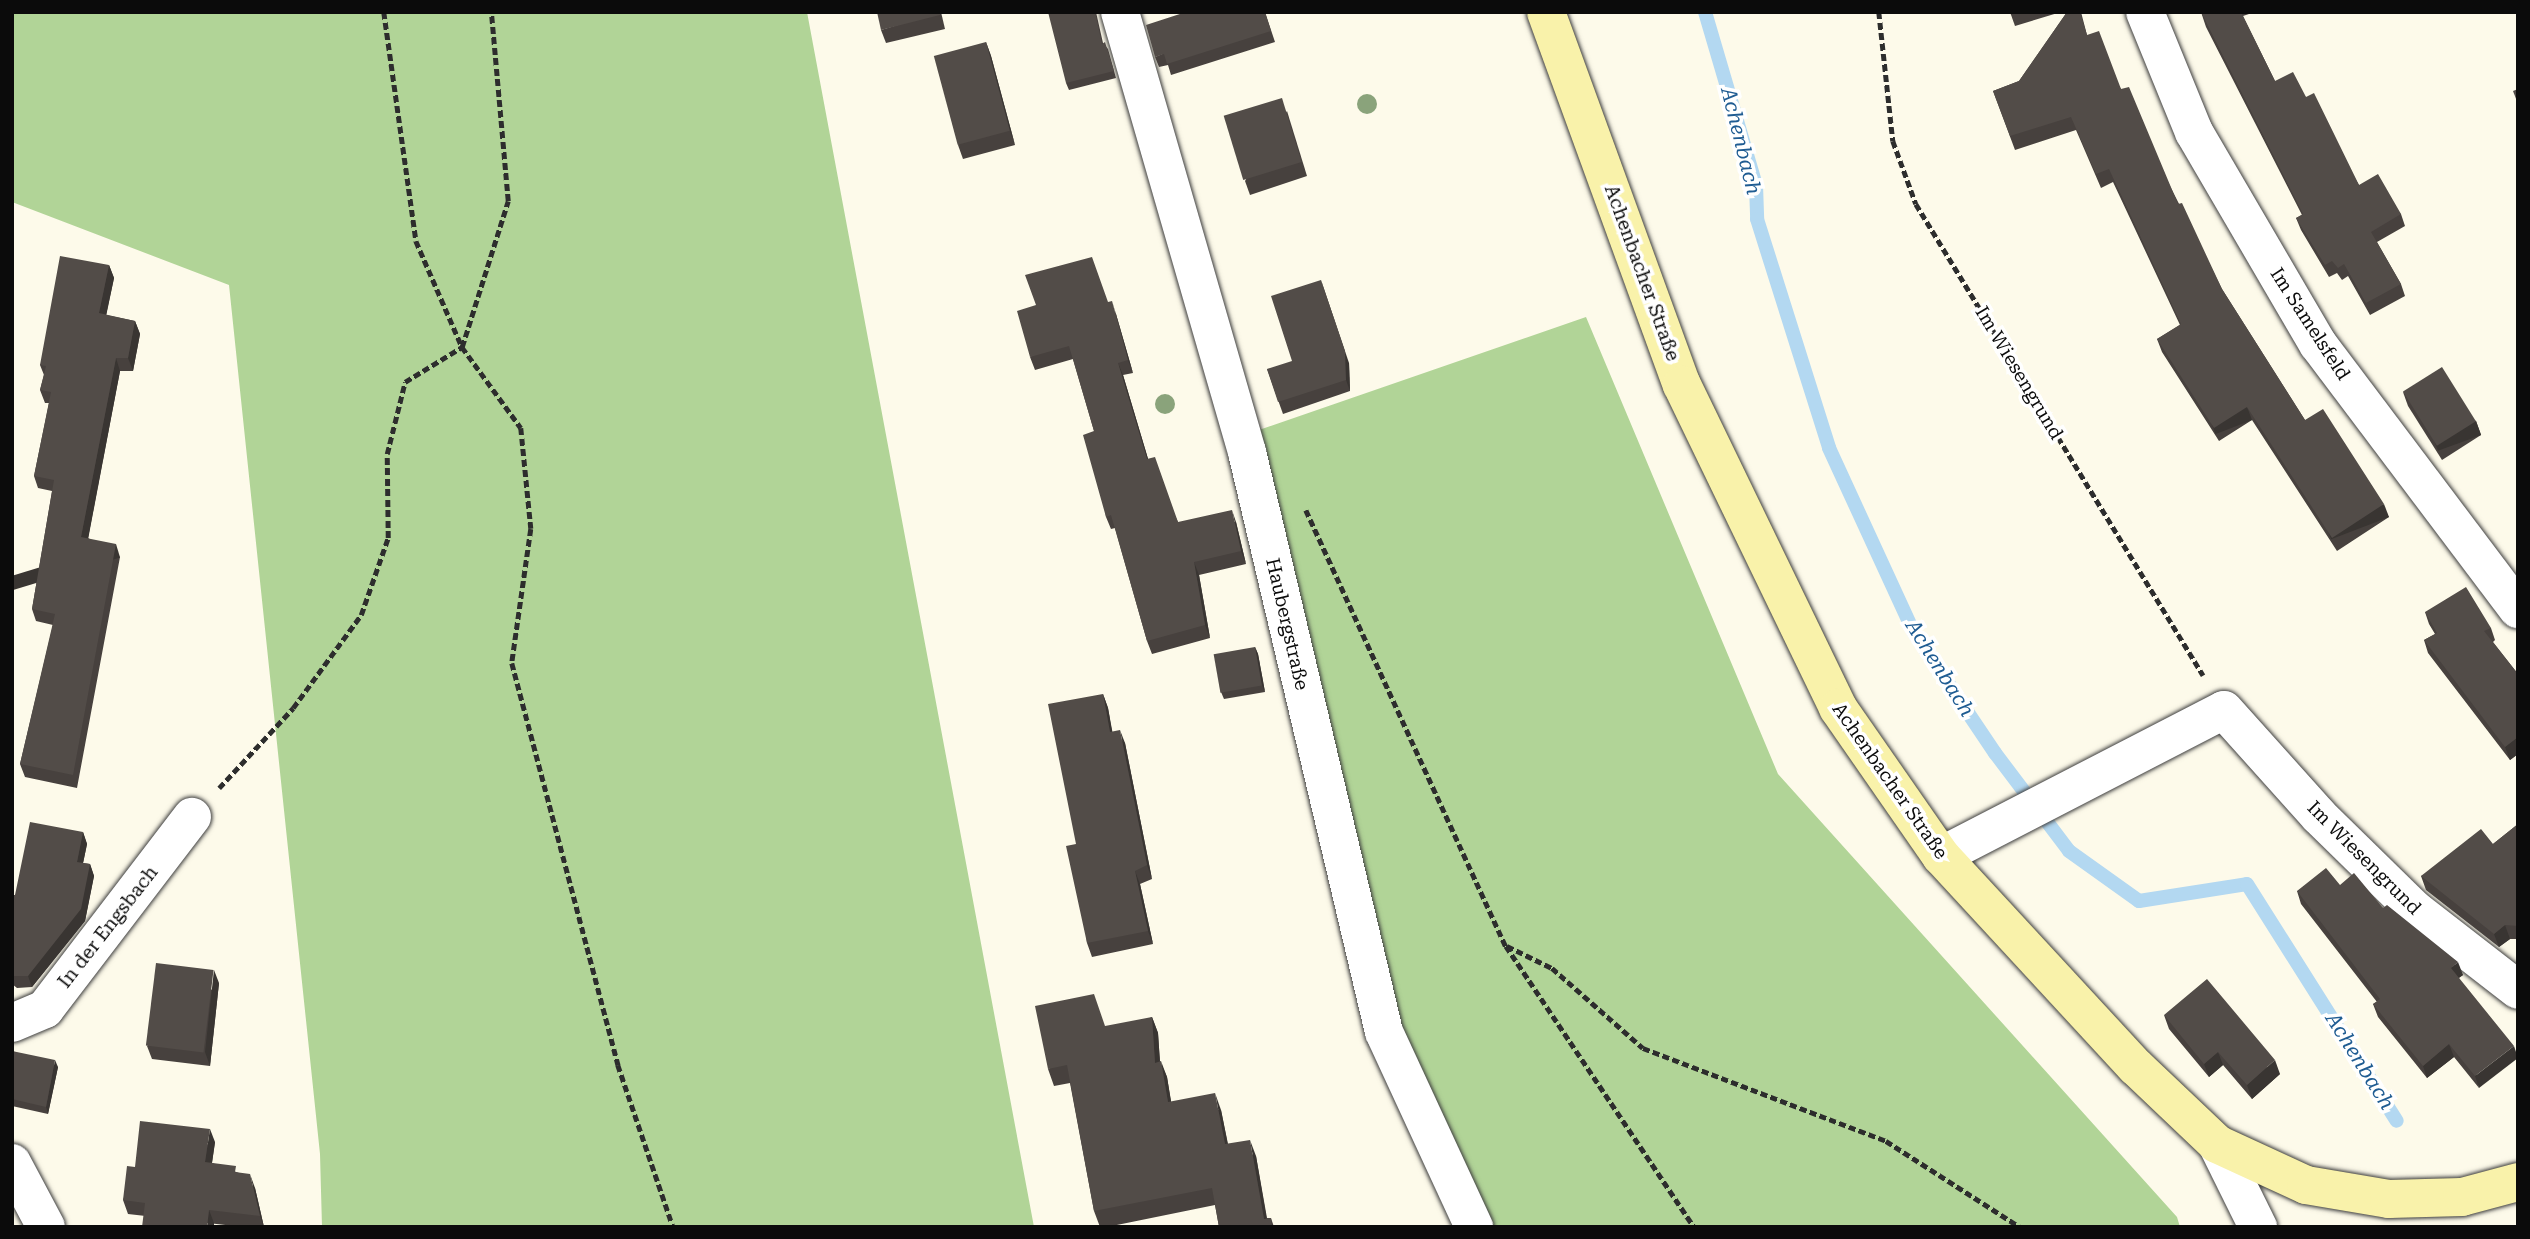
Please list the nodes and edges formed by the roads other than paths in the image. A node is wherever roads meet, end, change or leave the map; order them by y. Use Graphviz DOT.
graph roads {
  1 [pos="1120,12"];
  2 [pos="1546,12"];
  3 [pos="2145,12"];
  4 [pos="2518,609"];
  5 [pos="192,817"];
  6 [pos="1941,856"];
  7 [pos="2518,990"];
  8 [pos="12,1023"];
  9 [pos="2217,1144"];
  10 [pos="12,1163"];
  11 [pos="2518,1182"];
  12 [pos="46,1227"];
  13 [pos="1474,1227"];
  14 [pos="2258,1227"];
  1 -- 13 [label="street, Haubergstraße"];
  2 -- 6 [label="main road, Achenbacher Straße"];
  3 -- 4 [label="street, Im Samelsfeld"];
  5 -- 8 [label="street, In der Engsbach"];
  6 -- 7 [label="street, Im Wiesengrund"];
  6 -- 9 [label="main road, Achenbacher Straße"];
  9 -- 11 [label="main road, Achenbacher Straße"];
  9 -- 14 [label="street"];
  10 -- 12 [label="street"];
}
